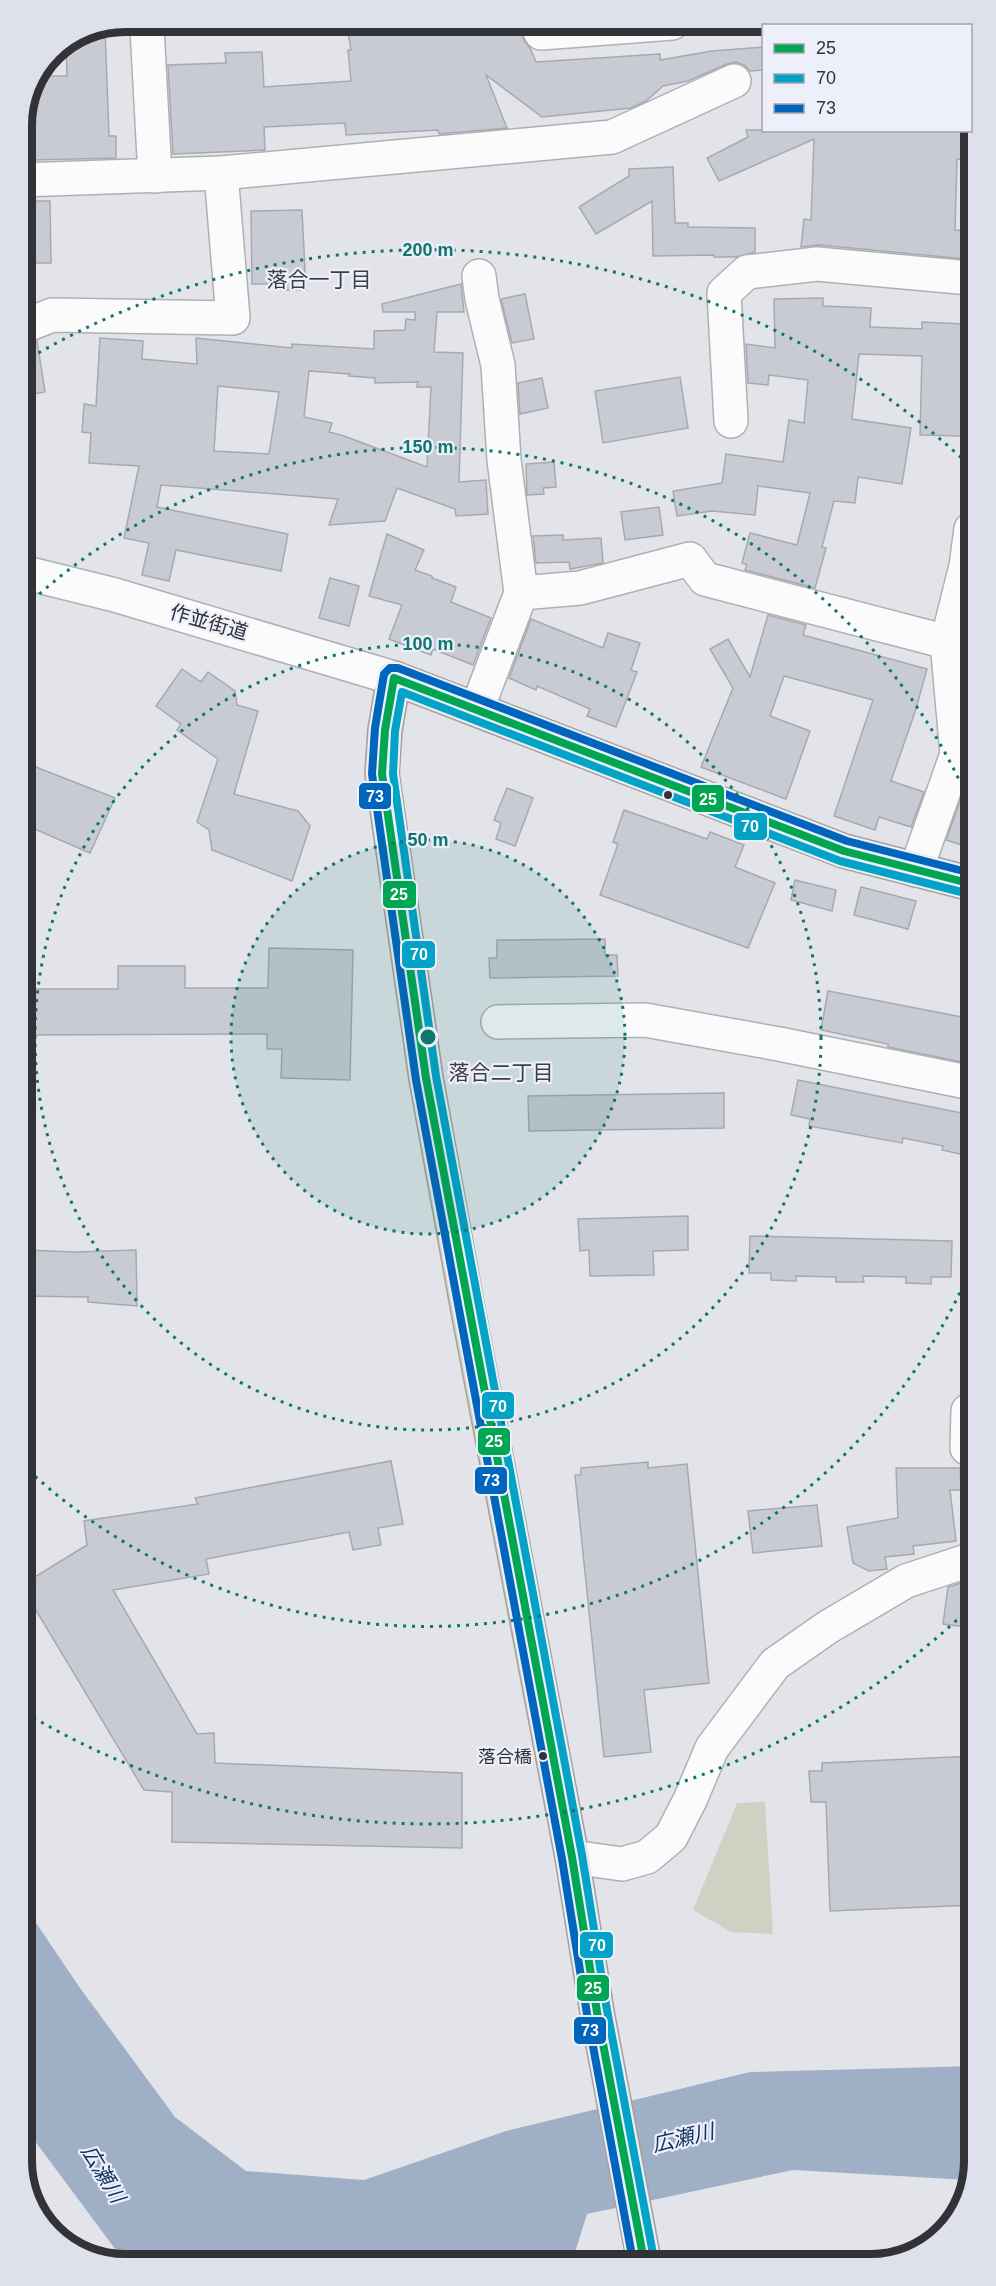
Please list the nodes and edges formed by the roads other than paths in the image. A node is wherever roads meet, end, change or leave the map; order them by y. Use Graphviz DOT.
graph roads {
  1 [pos="147,32"];
  2 [pos="734,81"];
  3 [pos="221,173"];
  4 [pos="155,176"];
  5 [pos="32,180"];
  6 [pos="479,276"];
  7 [pos="964,277"];
  8 [pos="32,323"];
  9 [pos="731,422"];
  10 [pos="32,574"];
  11 [pos="964,574"];
  12 [pos="521,593"];
  13 [pos="947,642"];
  14 [pos="394,678"];
  15 [pos="477,710"];
  16 [pos="916,870"];
  17 [pos="964,882"];
  18 [pos="498,1022"];
  19 [pos="964,1081"];
  20 [pos="964,1562"];
  21 [pos="572,1857"];
  22 [pos="643,2254"];
  1 -- 4 [label="street"];
  2 -- 3 [label="street"];
  3 -- 4 [label="street"];
  3 -- 8 [label="street"];
  4 -- 5 [label="street"];
  6 -- 12 [label="street"];
  7 -- 9 [label="street"];
  10 -- 14 [label="street, 作並街道"];
  11 -- 13 [label="street"];
  12 -- 13 [label="street"];
  12 -- 15 [label="street"];
  13 -- 16 [label="street"];
  14 -- 15 [label="highway"];
  14 -- 21 [label="highway"];
  15 -- 16 [label="highway"];
  16 -- 17 [label="highway"];
  18 -- 19 [label="street"];
  20 -- 21 [label="street"];
  21 -- 22 [label="highway"];
}
